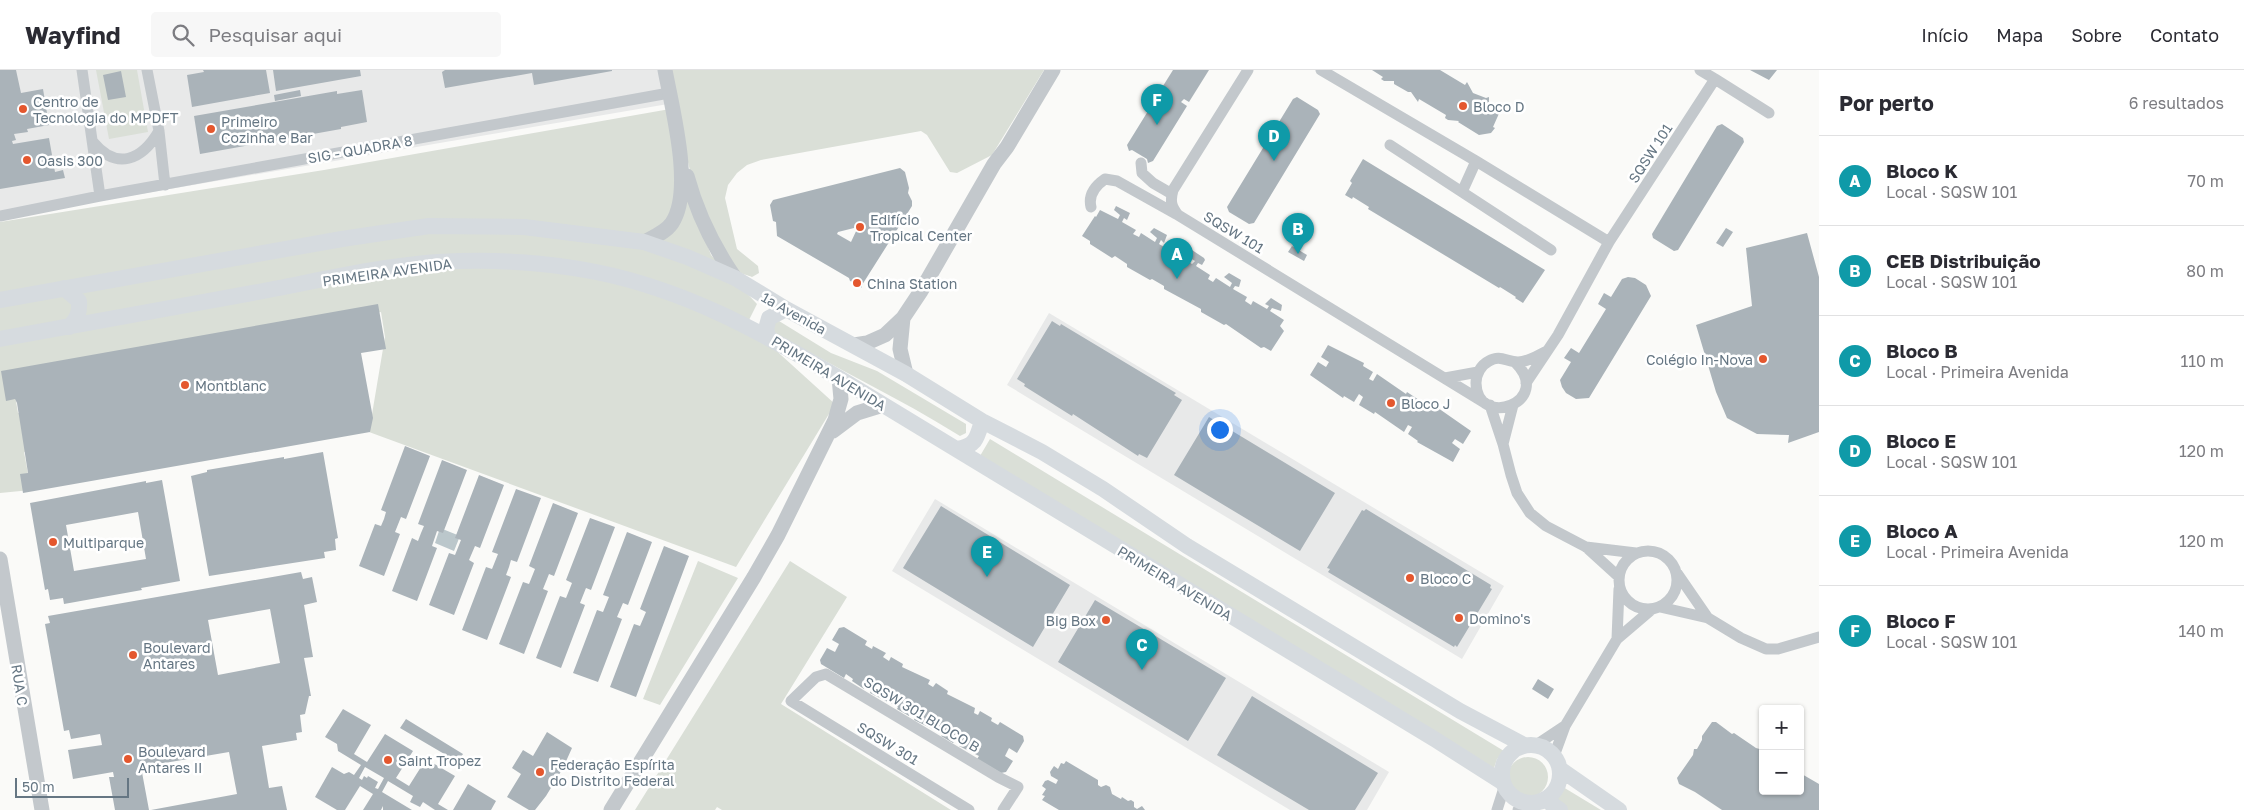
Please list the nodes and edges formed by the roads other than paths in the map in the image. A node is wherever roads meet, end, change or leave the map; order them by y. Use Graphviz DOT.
graph roads {
  1 [pos="82,70"];
  2 [pos="147,70"];
  3 [pos="665,70"];
  4 [pos="1053,70"];
  5 [pos="1248,70"];
  6 [pos="1321,70"];
  7 [pos="1700,70"];
  8 [pos="1715,79"];
  9 [pos="669,93"];
  10 [pos="1769,113"];
  11 [pos="159,131"];
  12 [pos="93,142"];
  13 [pos="1390,145"];
  14 [pos="679,148"];
  15 [pos="1476,161"];
  16 [pos="1141,163"];
  17 [pos="165,185"];
  18 [pos="1462,192"];
  19 [pos="1172,194"];
  20 [pos="100,196"];
  21 [pos="1091,208"];
  22 [pos="1178,215"];
  23 [pos="0,216"];
  24 [pos="644,242"];
  25 [pos="1609,242"];
  26 [pos="1551,250"];
  27 [pos="734,278"];
  28 [pos="64,288"];
  29 [pos="0,300"];
  30 [pos="786,309"];
  31 [pos="903,318"];
  32 [pos="69,327"];
  33 [pos="768,336"];
  34 [pos="0,339"];
  35 [pos="854,345"];
  36 [pos="1548,350"];
  37 [pos="1515,362"];
  38 [pos="1478,372"];
  39 [pos="906,374"];
  40 [pos="839,378"];
  41 [pos="1445,378"];
  42 [pos="1526,383"];
  43 [pos="1488,404"];
  44 [pos="883,405"];
  45 [pos="1513,405"];
  46 [pos="982,421"];
  47 [pos="830,434"];
  48 [pos="1503,444"];
  49 [pos="957,450"];
  50 [pos="1586,547"];
  51 [pos="1636,553"];
  52 [pos="0,559"];
  53 [pos="1677,573"];
  54 [pos="1619,580"];
  55 [pos="1655,609"];
  56 [pos="1708,618"];
  57 [pos="1819,637"];
  58 [pos="1617,639"];
  59 [pos="791,701"];
  60 [pos="1565,726"];
  61 [pos="1530,745"];
  62 [pos="1557,762"];
  63 [pos="1503,785"];
  64 [pos="1546,800"];
  65 [pos="1521,807"];
  66 [pos="42,810"];
  67 [pos="611,810"];
  68 [pos="969,810"];
  69 [pos="1003,810"];
  70 [pos="1498,810"];
  71 [pos="1560,810"];
  72 [pos="1619,810"];
  1 -- 12 [label="street"];
  2 -- 11 [label="street"];
  3 -- 9 [label="street"];
  4 -- 31 [label="street"];
  5 -- 19 [label="street"];
  6 -- 15 [label="street"];
  7 -- 8 [label="street"];
  8 -- 10 [label="street"];
  8 -- 25 [label="street, SQSW 101"];
  9 -- 14 [label="street"];
  9 -- 17 [label="street, SIG - QUADRA 8"];
  11 -- 12 [label="street"];
  11 -- 17 [label="street"];
  12 -- 20 [label="street"];
  13 -- 18 [label="street"];
  14 -- 24 [label="street"];
  14 -- 27 [label="street"];
  15 -- 18 [label="street"];
  15 -- 25 [label="street"];
  16 -- 19 [label="street"];
  17 -- 20 [label="street, SIG - QUADRA 8"];
  18 -- 26 [label="street"];
  19 -- 22 [label="street"];
  20 -- 23 [label="street, SIG - QUADRA 8"];
  21 -- 22 [label="street, SQSW 101"];
  22 -- 41 [label="street, SQSW 101"];
  24 -- 27 [label="main road"];
  24 -- 28 [label="main road"];
  25 -- 36 [label="street, SQSW 101"];
  27 -- 30 [label="main road, 1ª Avenida"];
  28 -- 29 [label="main road"];
  28 -- 32 [label="main road"];
  30 -- 33 [label="main road"];
  30 -- 35 [label="main road, 1ª Avenida"];
  31 -- 35 [label="street"];
  31 -- 39 [label="street"];
  32 -- 33 [label="main road, PRIMEIRA AVENIDA"];
  32 -- 34 [label="main road"];
  33 -- 40 [label="main road, PRIMEIRA AVENIDA"];
  35 -- 39 [label="main road"];
  36 -- 37 [label="street"];
  36 -- 42 [label="street, SQSW 101"];
  37 -- 38 [label="street"];
  37 -- 42 [label="street"];
  38 -- 41 [label="street"];
  38 -- 43 [label="street"];
  39 -- 46 [label="main road"];
  40 -- 44 [label="main road, PRIMEIRA AVENIDA"];
  40 -- 47 [label="street"];
  41 -- 43 [label="street, SQSW 101"];
  42 -- 45 [label="street"];
  43 -- 45 [label="street"];
  43 -- 48 [label="street"];
  44 -- 47 [label="street"];
  44 -- 49 [label="main road, PRIMEIRA AVENIDA"];
  45 -- 48 [label="street"];
  46 -- 49 [label="main road"];
  46 -- 61 [label="main road"];
  47 -- 67 [label="street"];
  48 -- 50 [label="street"];
  49 -- 63 [label="main road, PRIMEIRA AVENIDA"];
  50 -- 51 [label="street"];
  50 -- 54 [label="street"];
  51 -- 53 [label="street"];
  51 -- 54 [label="street"];
  52 -- 66 [label="street, RUA C"];
  53 -- 55 [label="street"];
  53 -- 56 [label="street"];
  54 -- 55 [label="street"];
  54 -- 58 [label="street"];
  55 -- 56 [label="street"];
  55 -- 58 [label="street"];
  56 -- 57 [label="street"];
  58 -- 60 [label="street"];
  59 -- 68 [label="street, SQSW 301"];
  59 -- 69 [label="street, SQSW 301 BLOCO B"];
  60 -- 61 [label="street"];
  60 -- 62 [label="street"];
  61 -- 62 [label="main road"];
  61 -- 63 [label="main road"];
  62 -- 64 [label="main road"];
  62 -- 72 [label="main road"];
  63 -- 65 [label="main road"];
  63 -- 70 [label="street"];
  64 -- 65 [label="main road"];
  64 -- 71 [label="main road"];
}
